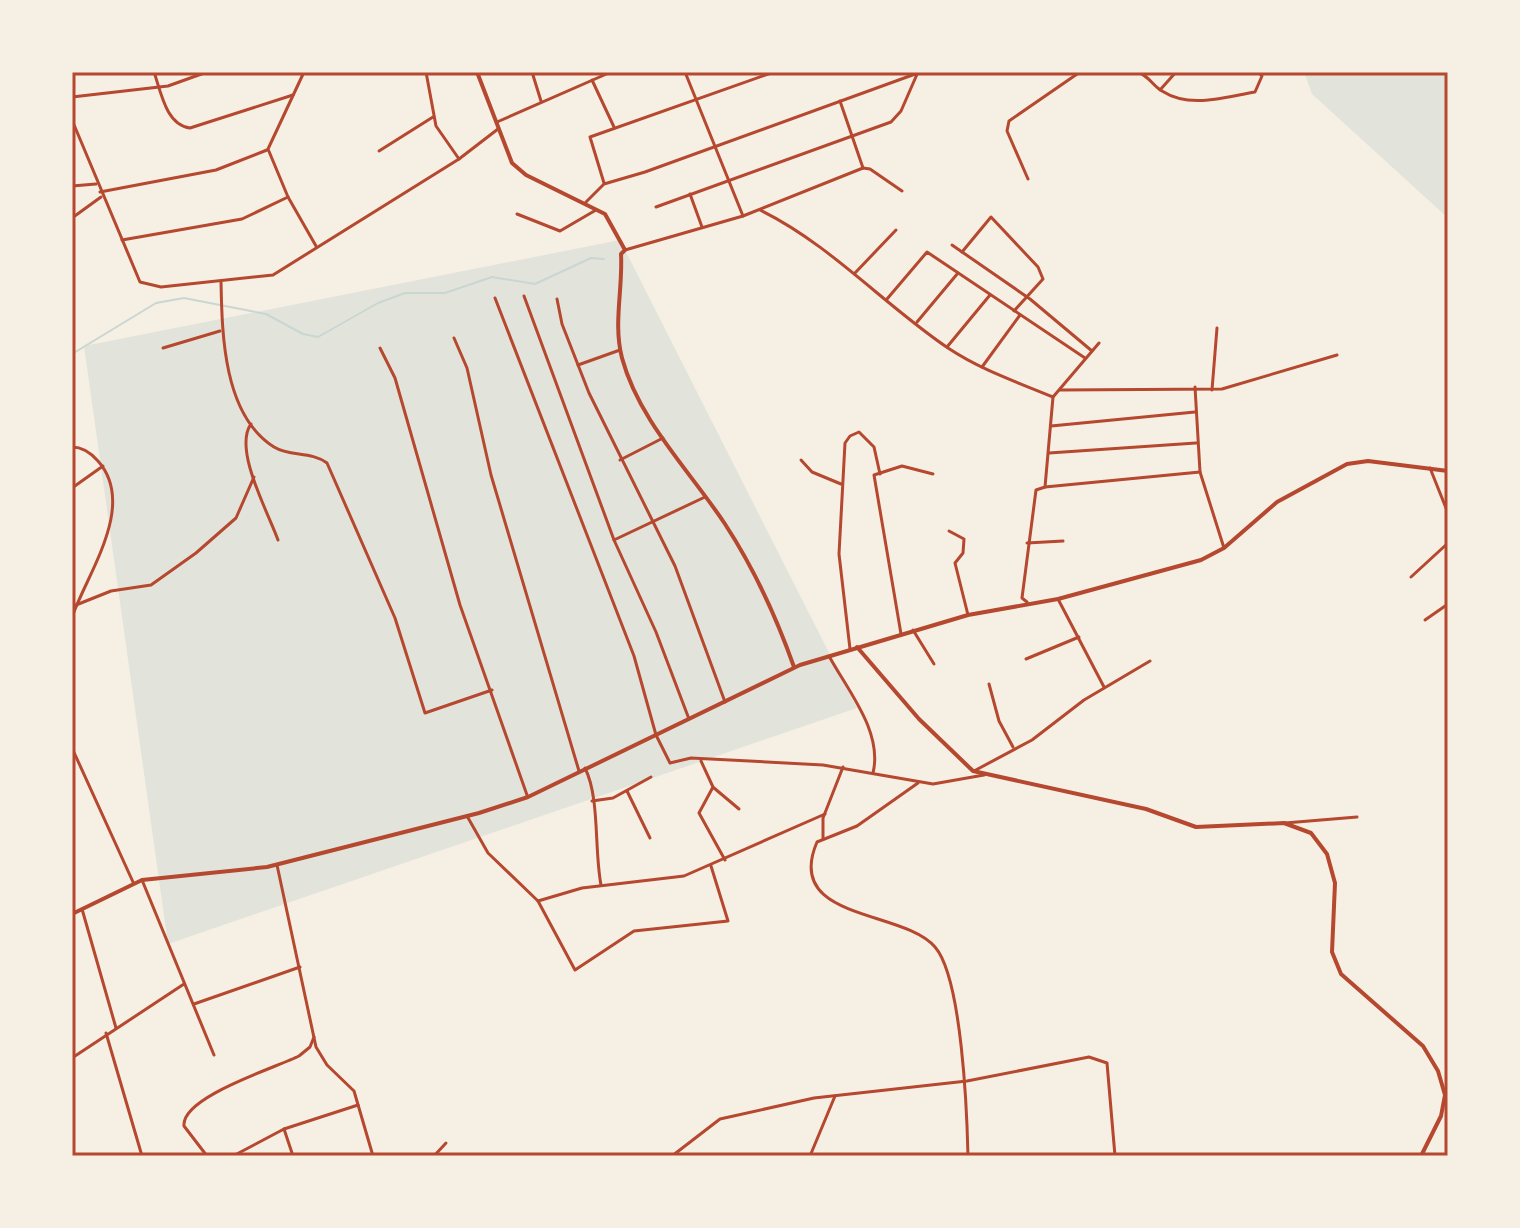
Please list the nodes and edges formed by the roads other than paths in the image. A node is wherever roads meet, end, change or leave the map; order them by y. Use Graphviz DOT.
graph roads {
  1 [pos="154,72"];
  2 [pos="207,72"];
  3 [pos="304,72"];
  4 [pos="427,72"];
  5 [pos="477,72"];
  6 [pos="532,72"];
  7 [pos="611,72"];
  8 [pos="685,72"];
  9 [pos="774,72"];
  10 [pos="918,72"];
  11 [pos="1080,72"];
  12 [pos="1138,72"];
  13 [pos="1176,72"];
  14 [pos="1258,72"];
  15 [pos="591,79"];
  16 [pos="160,87"];
  17 [pos="1160,90"];
  18 [pos="293,95"];
  19 [pos="72,97"];
  20 [pos="696,100"];
  21 [pos="541,101"];
  22 [pos="840,101"];
  23 [pos="433,117"];
  24 [pos="72,120"];
  25 [pos="495,123"];
  26 [pos="614,127"];
  27 [pos="498,129"];
  28 [pos="852,136"];
  29 [pos="715,147"];
  30 [pos="268,149"];
  31 [pos="379,151"];
  32 [pos="459,159"];
  33 [pos="863,168"];
  34 [pos="1028,179"];
  35 [pos="728,180"];
  36 [pos="97,184"];
  37 [pos="604,184"];
  38 [pos="72,186"];
  39 [pos="902,191"];
  40 [pos="101,194"];
  41 [pos="690,194"];
  42 [pos="288,197"];
  43 [pos="586,202"];
  44 [pos="656,207"];
  45 [pos="597,209"];
  46 [pos="760,210"];
  47 [pos="517,214"];
  48 [pos="743,216"];
  49 [pos="72,218"];
  50 [pos="702,227"];
  51 [pos="896,230"];
  52 [pos="121,240"];
  53 [pos="952,245"];
  54 [pos="316,246"];
  55 [pos="625,250"];
  56 [pos="962,252"];
  57 [pos="855,273"];
  58 [pos="958,273"];
  59 [pos="221,281"];
  60 [pos="990,295"];
  61 [pos="524,296"];
  62 [pos="1027,297"];
  63 [pos="495,298"];
  64 [pos="557,299"];
  65 [pos="887,299"];
  66 [pos="1014,311"];
  67 [pos="1020,315"];
  68 [pos="916,323"];
  69 [pos="1217,328"];
  70 [pos="222,330"];
  71 [pos="454,338"];
  72 [pos="1099,343"];
  73 [pos="947,347"];
  74 [pos="163,348"];
  75 [pos="380,348"];
  76 [pos="621,350"];
  77 [pos="1092,351"];
  78 [pos="1337,355"];
  79 [pos="1086,359"];
  80 [pos="578,365"];
  81 [pos="981,369"];
  82 [pos="1195,387"];
  83 [pos="1060,390"];
  84 [pos="1212,390"];
  85 [pos="1053,397"];
  86 [pos="1195,412"];
  87 [pos="251,424"];
  88 [pos="1051,426"];
  89 [pos="663,438"];
  90 [pos="1196,443"];
  91 [pos="72,447"];
  92 [pos="1049,453"];
  93 [pos="620,460"];
  94 [pos="801,460"];
  95 [pos="103,466"];
  96 [pos="1430,468"];
  97 [pos="1448,471"];
  98 [pos="1200,472"];
  99 [pos="880,474"];
  100 [pos="933,474"];
  101 [pos="254,477"];
  102 [pos="842,484"];
  103 [pos="1045,487"];
  104 [pos="72,488"];
  105 [pos="706,496"];
  106 [pos="1448,513"];
  107 [pos="654,523"];
  108 [pos="949,531"];
  109 [pos="278,540"];
  110 [pos="614,540"];
  111 [pos="1063,541"];
  112 [pos="1027,543"];
  113 [pos="1448,543"];
  114 [pos="1224,548"];
  115 [pos="1411,577"];
  116 [pos="1058,599"];
  117 [pos="1027,602"];
  118 [pos="1448,604"];
  119 [pos="76,605"];
  120 [pos="968,615"];
  121 [pos="72,617"];
  122 [pos="1425,620"];
  123 [pos="913,630"];
  124 [pos="901,634"];
  125 [pos="1079,637"];
  126 [pos="857,647"];
  127 [pos="850,649"];
  128 [pos="829,656"];
  129 [pos="1026,659"];
  130 [pos="1150,661"];
  131 [pos="934,664"];
  132 [pos="794,667"];
  133 [pos="989,684"];
  134 [pos="1104,689"];
  135 [pos="492,690"];
  136 [pos="725,702"];
  137 [pos="689,719"];
  138 [pos="656,735"];
  139 [pos="1013,747"];
  140 [pos="72,748"];
  141 [pos="701,761"];
  142 [pos="843,767"];
  143 [pos="585,768"];
  144 [pos="579,771"];
  145 [pos="973,771"];
  146 [pos="873,773"];
  147 [pos="986,774"];
  148 [pos="651,777"];
  149 [pos="918,783"];
  150 [pos="713,787"];
  151 [pos="626,791"];
  152 [pos="528,797"];
  153 [pos="592,801"];
  154 [pos="739,809"];
  155 [pos="825,814"];
  156 [pos="467,816"];
  157 [pos="1357,817"];
  158 [pos="1284,823"];
  159 [pos="650,838"];
  160 [pos="823,838"];
  161 [pos="725,860"];
  162 [pos="277,865"];
  163 [pos="711,866"];
  164 [pos="142,880"];
  165 [pos="133,882"];
  166 [pos="601,886"];
  167 [pos="538,901"];
  168 [pos="82,909"];
  169 [pos="72,914"];
  170 [pos="300,967"];
  171 [pos="184,984"];
  172 [pos="193,1004"];
  173 [pos="116,1028"];
  174 [pos="106,1033"];
  175 [pos="315,1036"];
  176 [pos="214,1055"];
  177 [pos="72,1058"];
  178 [pos="967,1081"];
  179 [pos="835,1096"];
  180 [pos="359,1105"];
  181 [pos="284,1129"];
  182 [pos="446,1143"];
  183 [pos="142,1156"];
  184 [pos="207,1156"];
  185 [pos="233,1156"];
  186 [pos="293,1156"];
  187 [pos="373,1156"];
  188 [pos="434,1156"];
  189 [pos="672,1156"];
  190 [pos="810,1156"];
  191 [pos="968,1156"];
  192 [pos="1115,1156"];
  193 [pos="1421,1156"];
  1 -- 16 [label="street"];
  2 -- 16 [label="street"];
  3 -- 18 [label="street"];
  4 -- 23 [label="street"];
  5 -- 25 [label="main road"];
  6 -- 21 [label="street"];
  7 -- 15 [label="street"];
  8 -- 20 [label="street"];
  9 -- 20 [label="street"];
  10 -- 22 [label="street"];
  10 -- 28 [label="street"];
  11 -- 34 [label="street"];
  12 -- 17 [label="street"];
  13 -- 17 [label="street"];
  14 -- 17 [label="street"];
  15 -- 21 [label="street"];
  15 -- 26 [label="street"];
  16 -- 18 [label="street"];
  16 -- 19 [label="street"];
  18 -- 30 [label="street"];
  20 -- 26 [label="street"];
  20 -- 29 [label="street"];
  21 -- 25 [label="street"];
  22 -- 28 [label="street"];
  22 -- 29 [label="street"];
  23 -- 31 [label="street"];
  23 -- 32 [label="street"];
  24 -- 36 [label="street"];
  25 -- 27 [label="main road"];
  26 -- 37 [label="street"];
  27 -- 32 [label="street"];
  27 -- 43 [label="main road"];
  28 -- 33 [label="street"];
  28 -- 35 [label="street"];
  29 -- 35 [label="street"];
  29 -- 37 [label="street"];
  30 -- 40 [label="street"];
  30 -- 42 [label="street"];
  32 -- 54 [label="street"];
  33 -- 39 [label="street"];
  33 -- 46 [label="street"];
  35 -- 41 [label="street"];
  35 -- 48 [label="street"];
  36 -- 38 [label="street"];
  36 -- 40 [label="street"];
  37 -- 43 [label="street"];
  40 -- 49 [label="street"];
  40 -- 52 [label="street"];
  41 -- 44 [label="street"];
  41 -- 50 [label="street"];
  42 -- 52 [label="street"];
  42 -- 54 [label="street"];
  43 -- 45 [label="main road"];
  45 -- 47 [label="street"];
  45 -- 55 [label="main road"];
  46 -- 48 [label="street"];
  46 -- 57 [label="street"];
  48 -- 50 [label="street"];
  50 -- 55 [label="street"];
  51 -- 57 [label="street"];
  52 -- 59 [label="street"];
  53 -- 56 [label="street"];
  54 -- 59 [label="street"];
  55 -- 76 [label="main road"];
  56 -- 62 [label="street"];
  56 -- 62 [label="street"];
  57 -- 65 [label="street"];
  58 -- 60 [label="street"];
  58 -- 65 [label="street"];
  58 -- 68 [label="street"];
  59 -- 70 [label="street"];
  60 -- 66 [label="street"];
  60 -- 73 [label="street"];
  61 -- 110 [label="street"];
  62 -- 66 [label="street"];
  62 -- 77 [label="street"];
  63 -- 138 [label="street"];
  64 -- 80 [label="street"];
  65 -- 68 [label="street"];
  66 -- 67 [label="street"];
  67 -- 79 [label="street"];
  67 -- 81 [label="street"];
  68 -- 73 [label="street"];
  69 -- 84 [label="street"];
  70 -- 74 [label="street"];
  70 -- 87 [label="street"];
  71 -- 144 [label="street"];
  72 -- 77 [label="street"];
  73 -- 81 [label="street"];
  75 -- 135 [label="street"];
  76 -- 80 [label="street"];
  76 -- 89 [label="main road"];
  77 -- 79 [label="street"];
  78 -- 84 [label="street"];
  79 -- 83 [label="street"];
  80 -- 93 [label="street"];
  81 -- 85 [label="street"];
  82 -- 83 [label="street"];
  82 -- 84 [label="street"];
  82 -- 86 [label="street"];
  83 -- 85 [label="street"];
  85 -- 88 [label="street"];
  86 -- 88 [label="street"];
  86 -- 90 [label="street"];
  87 -- 101 [label="street"];
  87 -- 135 [label="street"];
  88 -- 92 [label="street"];
  89 -- 93 [label="street"];
  89 -- 105 [label="main road"];
  90 -- 92 [label="street"];
  90 -- 98 [label="street"];
  91 -- 95 [label="street"];
  92 -- 103 [label="street"];
  93 -- 107 [label="street"];
  94 -- 102 [label="street"];
  95 -- 104 [label="street"];
  95 -- 119 [label="street"];
  96 -- 97 [label="main road"];
  96 -- 106 [label="street"];
  96 -- 114 [label="main road"];
  98 -- 103 [label="street"];
  98 -- 114 [label="street"];
  99 -- 100 [label="street"];
  99 -- 102 [label="street"];
  99 -- 124 [label="street"];
  101 -- 109 [label="street"];
  101 -- 119 [label="street"];
  102 -- 127 [label="street"];
  103 -- 112 [label="street"];
  105 -- 107 [label="street"];
  105 -- 132 [label="main road"];
  107 -- 110 [label="street"];
  107 -- 136 [label="street"];
  108 -- 120 [label="street"];
  110 -- 137 [label="street"];
  111 -- 112 [label="street"];
  112 -- 117 [label="street"];
  113 -- 115 [label="street"];
  114 -- 116 [label="main road"];
  116 -- 117 [label="main road"];
  116 -- 125 [label="street"];
  117 -- 120 [label="main road"];
  118 -- 122 [label="street"];
  119 -- 121 [label="street"];
  120 -- 123 [label="main road"];
  123 -- 124 [label="main road"];
  123 -- 131 [label="street"];
  124 -- 126 [label="main road"];
  125 -- 129 [label="street"];
  125 -- 134 [label="street"];
  126 -- 127 [label="main road"];
  126 -- 145 [label="main road"];
  127 -- 128 [label="main road"];
  128 -- 132 [label="main road"];
  128 -- 146 [label="street"];
  130 -- 134 [label="street"];
  132 -- 136 [label="main road"];
  133 -- 139 [label="street"];
  134 -- 139 [label="street"];
  135 -- 152 [label="street"];
  136 -- 137 [label="main road"];
  137 -- 138 [label="main road"];
  138 -- 141 [label="street"];
  138 -- 143 [label="main road"];
  139 -- 145 [label="street"];
  140 -- 165 [label="street"];
  141 -- 142 [label="street"];
  141 -- 150 [label="street"];
  142 -- 146 [label="street"];
  142 -- 155 [label="street"];
  143 -- 144 [label="main road"];
  143 -- 153 [label="street"];
  144 -- 152 [label="main road"];
  145 -- 147 [label="main road"];
  146 -- 149 [label="street"];
  147 -- 149 [label="street"];
  147 -- 158 [label="main road"];
  148 -- 151 [label="street"];
  149 -- 160 [label="street"];
  150 -- 154 [label="street"];
  150 -- 161 [label="street"];
  151 -- 153 [label="street"];
  151 -- 159 [label="street"];
  152 -- 156 [label="main road"];
  153 -- 166 [label="street"];
  155 -- 160 [label="street"];
  155 -- 161 [label="street"];
  156 -- 162 [label="main road"];
  156 -- 167 [label="street"];
  157 -- 158 [label="street"];
  158 -- 193 [label="main road"];
  160 -- 178 [label="street"];
  161 -- 163 [label="street"];
  162 -- 164 [label="main road"];
  162 -- 170 [label="street"];
  163 -- 166 [label="street"];
  163 -- 167 [label="street"];
  164 -- 165 [label="main road"];
  164 -- 171 [label="street"];
  165 -- 168 [label="main road"];
  166 -- 167 [label="street"];
  168 -- 169 [label="main road"];
  168 -- 173 [label="street"];
  170 -- 172 [label="street"];
  170 -- 175 [label="street"];
  171 -- 172 [label="street"];
  171 -- 173 [label="street"];
  172 -- 176 [label="street"];
  173 -- 174 [label="street"];
  174 -- 177 [label="street"];
  174 -- 183 [label="street"];
  175 -- 180 [label="street"];
  175 -- 184 [label="street"];
  178 -- 179 [label="street"];
  178 -- 191 [label="street"];
  178 -- 192 [label="street"];
  179 -- 189 [label="street"];
  179 -- 190 [label="street"];
  180 -- 181 [label="street"];
  180 -- 187 [label="street"];
  181 -- 185 [label="street"];
  181 -- 186 [label="street"];
  182 -- 188 [label="street"];
}
